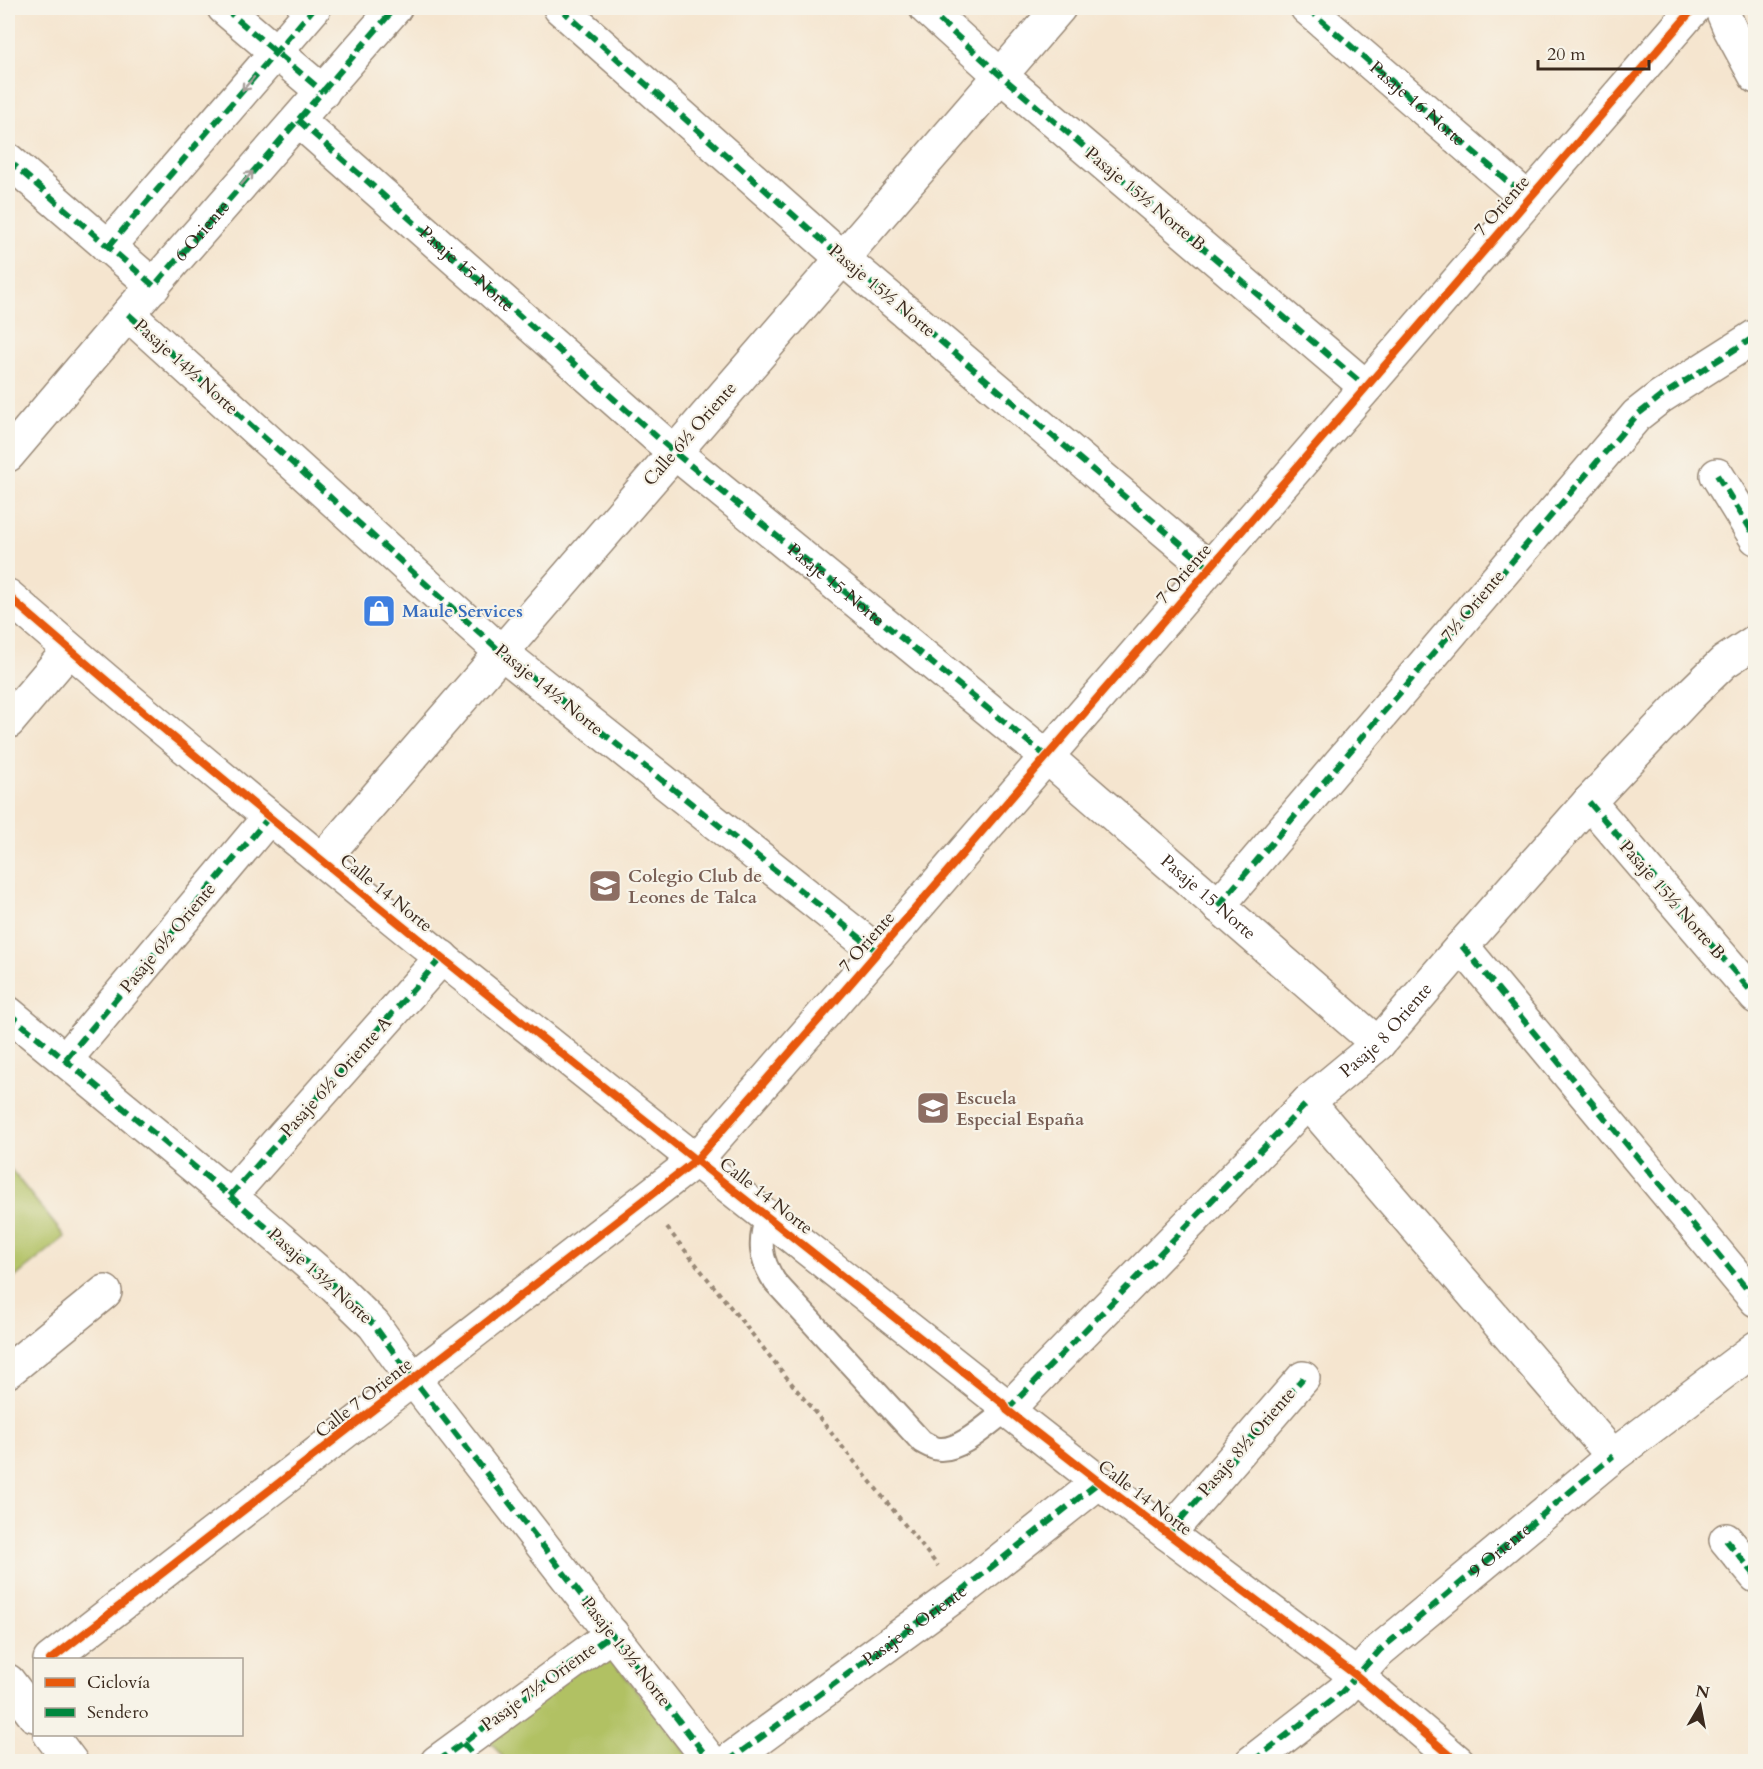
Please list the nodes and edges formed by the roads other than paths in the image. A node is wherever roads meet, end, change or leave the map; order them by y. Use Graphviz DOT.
graph roads {
  1 [pos="224,8"];
  2 [pos="314,8"];
  3 [pos="395,8"];
  4 [pos="560,8"];
  5 [pos="926,8"];
  6 [pos="1059,8"];
  7 [pos="1307,8"];
  8 [pos="1699,8"];
  9 [pos="276,52"];
  10 [pos="1000,75"];
  11 [pos="1755,77"];
  12 [pos="323,92"];
  13 [pos="298,120"];
  14 [pos="8,160"];
  15 [pos="1528,199"];
  16 [pos="108,247"];
  17 [pos="842,258"];
  18 [pos="154,286"];
  19 [pos="128,314"];
  20 [pos="1755,336"];
  21 [pos="1366,387"];
  22 [pos="674,452"];
  23 [pos="8,455"];
  24 [pos="1717,475"];
  25 [pos="1755,538"];
  26 [pos="1209,568"];
  27 [pos="8,597"];
  28 [pos="1755,641"];
  29 [pos="69,650"];
  30 [pos="501,652"];
  31 [pos="8,722"];
  32 [pos="1047,757"];
  33 [pos="1589,802"];
  34 [pos="269,817"];
  35 [pos="322,860"];
  36 [pos="1218,906"];
  37 [pos="1462,946"];
  38 [pos="878,952"];
  39 [pos="442,957"];
  40 [pos="1755,997"];
  41 [pos="8,1013"];
  42 [pos="1378,1044"];
  43 [pos="66,1059"];
  44 [pos="1308,1102"];
  45 [pos="696,1160"];
  46 [pos="230,1196"];
  47 [pos="767,1215"];
  48 [pos="105,1292"];
  49 [pos="1755,1300"];
  50 [pos="1755,1348"];
  51 [pos="8,1371"];
  52 [pos="1303,1378"];
  53 [pos="413,1379"];
  54 [pos="1007,1410"];
  55 [pos="1613,1456"];
  56 [pos="1099,1482"];
  57 [pos="1168,1534"];
  58 [pos="1726,1540"];
  59 [pos="1755,1576"];
  60 [pos="612,1634"];
  61 [pos="51,1658"];
  62 [pos="1357,1676"];
  63 [pos="16,1683"];
  64 [pos="33,1713"];
  65 [pos="52,1736"];
  66 [pos="471,1752"];
  67 [pos="71,1761"];
  68 [pos="437,1761"];
  69 [pos="711,1761"];
  70 [pos="727,1761"];
  71 [pos="1252,1761"];
  72 [pos="1458,1761"];
  1 -- 9 [label="street"];
  2 -- 9 [label="street"];
  3 -- 12 [label="street, 6 Oriente"];
  4 -- 17 [label="street, Pasaje 15½ Norte"];
  5 -- 10 [label="street, Pasaje 15½ Norte B"];
  6 -- 10 [label="street, Calle 6½ Oriente"];
  7 -- 15 [label="street, Pasaje 16 Norte"];
  8 -- 11 [label="street"];
  8 -- 15 [label="street, 7 Oriente"];
  9 -- 12 [label="street"];
  9 -- 16 [label="street, one-way"];
  10 -- 17 [label="street, Calle 6½ Oriente"];
  10 -- 21 [label="street, Pasaje 15½ Norte B"];
  12 -- 13 [label="street, 6 Oriente"];
  18 -- 13 [label="street, 6 Oriente, one-way"];
  13 -- 22 [label="street, Pasaje 15 Norte"];
  14 -- 16 [label="street"];
  15 -- 21 [label="street, 7 Oriente"];
  16 -- 18 [label="street"];
  17 -- 22 [label="street, Calle 6½ Oriente"];
  17 -- 26 [label="street, Pasaje 15½ Norte"];
  18 -- 19 [label="street, 6 Oriente"];
  19 -- 23 [label="street, 6 Oriente"];
  19 -- 30 [label="street, Pasaje 14½ Norte"];
  20 -- 36 [label="street, 7½ Oriente"];
  21 -- 26 [label="street, 7 Oriente"];
  22 -- 30 [label="street, Calle 6½ Oriente"];
  22 -- 32 [label="street, Pasaje 15 Norte"];
  24 -- 25 [label="street"];
  26 -- 32 [label="street, 7 Oriente"];
  27 -- 29 [label="street, Calle 14 Norte"];
  28 -- 33 [label="street, Pasaje 8 Oriente"];
  29 -- 31 [label="street"];
  29 -- 34 [label="street, Calle 14 Norte"];
  30 -- 35 [label="street, Calle 6½ Oriente"];
  30 -- 38 [label="street, Pasaje 14½ Norte"];
  32 -- 36 [label="street, Pasaje 15 Norte"];
  32 -- 38 [label="street, 7 Oriente"];
  33 -- 37 [label="street, Pasaje 8 Oriente"];
  33 -- 40 [label="street, Pasaje 15½ Norte B"];
  34 -- 35 [label="street, Calle 14 Norte"];
  34 -- 43 [label="street, Pasaje 6½ Oriente"];
  35 -- 39 [label="street, Calle 14 Norte"];
  36 -- 42 [label="street, Pasaje 15 Norte"];
  37 -- 42 [label="street, Pasaje 8 Oriente"];
  37 -- 49 [label="street"];
  38 -- 45 [label="street, 7 Oriente"];
  39 -- 45 [label="street, Calle 14 Norte"];
  39 -- 46 [label="street, Pasaje 6½ Oriente A"];
  41 -- 43 [label="street, Pasaje 13½ Norte"];
  42 -- 44 [label="street, Pasaje 8 Oriente"];
  43 -- 46 [label="street, Pasaje 13½ Norte"];
  44 -- 54 [label="street, Pasaje 8 Oriente"];
  44 -- 55 [label="street"];
  45 -- 47 [label="street, Calle 14 Norte"];
  45 -- 53 [label="street, Calle 7 Oriente"];
  46 -- 53 [label="street, Pasaje 13½ Norte"];
  47 -- 54 [label="street, Calle 14 Norte"];
  47 -- 54 [label="lane"];
  48 -- 51 [label="street"];
  50 -- 55 [label="street, 9 Oriente"];
  52 -- 57 [label="street, Pasaje 8½ Oriente"];
  53 -- 60 [label="street, Pasaje 13½ Norte"];
  53 -- 61 [label="street, Calle 7 Oriente"];
  54 -- 56 [label="street, Calle 14 Norte"];
  55 -- 62 [label="street, 9 Oriente"];
  56 -- 57 [label="street, Calle 14 Norte"];
  56 -- 70 [label="street, Pasaje 8 Oriente"];
  57 -- 62 [label="street, Calle 14 Norte"];
  58 -- 59 [label="street"];
  60 -- 66 [label="street, Pasaje 7½ Oriente"];
  60 -- 69 [label="street, Pasaje 13½ Norte"];
  62 -- 71 [label="street, 9 Oriente"];
  62 -- 72 [label="street, Calle 14 Norte"];
  63 -- 64 [label="street"];
  65 -- 67 [label="street"];
  66 -- 68 [label="street, Pasaje 7½ Oriente"];
}
